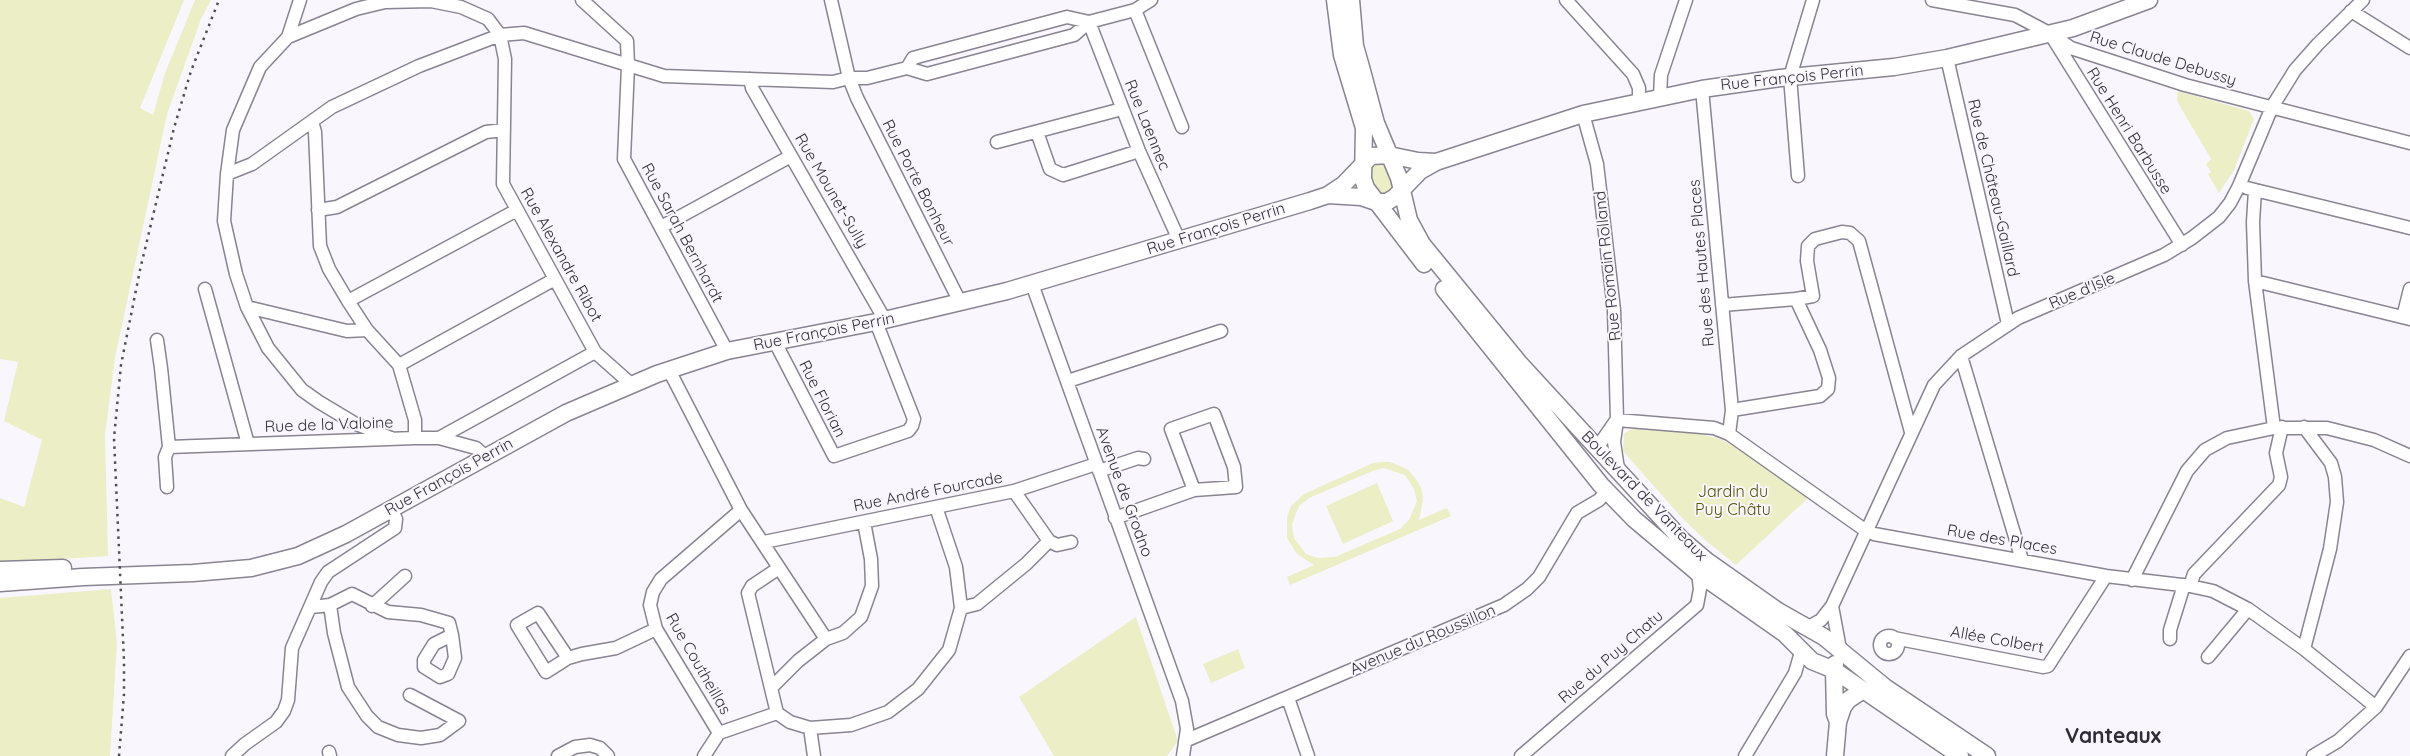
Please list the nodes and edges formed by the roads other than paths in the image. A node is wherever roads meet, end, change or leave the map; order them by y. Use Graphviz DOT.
graph roads {
  1 [pos="300,0"];
  2 [pos="582,0"];
  3 [pos="832,0"];
  4 [pos="1151,0"];
  5 [pos="1336,0"];
  6 [pos="1351,0"];
  7 [pos="1566,0"];
  8 [pos="1686,0"];
  9 [pos="1813,0"];
  10 [pos="2149,0"];
  11 [pos="2363,0"];
  12 [pos="1937,1"];
  13 [pos="462,4"];
  14 [pos="1135,10"];
  15 [pos="2351,10"];
  16 [pos="1089,22"];
  17 [pos="2049,33"];
  18 [pos="500,35"];
  19 [pos="288,37"];
  20 [pos="2410,48"];
  21 [pos="1947,58"];
  22 [pos="628,66"];
  23 [pos="907,68"];
  24 [pos="1790,77"];
  25 [pos="849,78"];
  26 [pos="750,79"];
  27 [pos="1702,89"];
  28 [pos="1660,97"];
  29 [pos="1639,100"];
  30 [pos="2272,107"];
  31 [pos="1122,109"];
  32 [pos="1582,114"];
  33 [pos="312,122"];
  34 [pos="1182,127"];
  35 [pos="504,130"];
  36 [pos="1037,132"];
  37 [pos="997,142"];
  38 [pos="2410,143"];
  39 [pos="1139,151"];
  40 [pos="1389,154"];
  41 [pos="791,156"];
  42 [pos="1436,162"];
  43 [pos="1364,163"];
  44 [pos="227,174"];
  45 [pos="1798,176"];
  46 [pos="2239,186"];
  47 [pos="1402,188"];
  48 [pos="2255,190"];
  49 [pos="1328,194"];
  50 [pos="1376,202"];
  51 [pos="318,210"];
  52 [pos="517,210"];
  53 [pos="661,227"];
  54 [pos="2410,228"];
  55 [pos="1179,240"];
  56 [pos="2182,245"];
  57 [pos="556,280"];
  58 [pos="2255,281"];
  59 [pos="1032,284"];
  60 [pos="205,289"];
  61 [pos="2410,289"];
  62 [pos="1796,298"];
  63 [pos="348,302"];
  64 [pos="960,302"];
  65 [pos="1722,305"];
  66 [pos="247,308"];
  67 [pos="2406,318"];
  68 [pos="880,321"];
  69 [pos="2008,324"];
  70 [pos="367,330"];
  71 [pos="1221,331"];
  72 [pos="157,340"];
  73 [pos="775,342"];
  74 [pos="727,351"];
  75 [pos="595,352"];
  76 [pos="1961,356"];
  77 [pos="399,365"];
  78 [pos="669,370"];
  79 [pos="1068,381"];
  80 [pos="631,384"];
  81 [pos="1732,410"];
  82 [pos="1617,420"];
  83 [pos="2278,427"];
  84 [pos="2304,427"];
  85 [pos="1911,432"];
  86 [pos="1729,434"];
  87 [pos="390,438"];
  88 [pos="415,438"];
  89 [pos="439,438"];
  90 [pos="248,444"];
  91 [pos="168,447"];
  92 [pos="2410,456"];
  93 [pos="486,457"];
  94 [pos="1144,459"];
  95 [pos="1595,460"];
  96 [pos="1098,468"];
  97 [pos="1612,480"];
  98 [pos="167,487"];
  99 [pos="1194,490"];
  100 [pos="1014,491"];
  101 [pos="936,507"];
  102 [pos="391,509"];
  103 [pos="741,510"];
  104 [pos="1115,518"];
  105 [pos="864,522"];
  106 [pos="1867,531"];
  107 [pos="1048,541"];
  108 [pos="764,542"];
  109 [pos="1071,542"];
  110 [pos="2022,560"];
  111 [pos="779,568"];
  112 [pos="0,570"];
  113 [pos="116,572"];
  114 [pos="1698,573"];
  115 [pos="405,576"];
  116 [pos="2106,576"];
  117 [pos="2132,580"];
  118 [pos="0,584"];
  119 [pos="2187,586"];
  120 [pos="330,605"];
  121 [pos="372,606"];
  122 [pos="1832,606"];
  123 [pos="311,607"];
  124 [pos="962,608"];
  125 [pos="2248,609"];
  126 [pos="656,630"];
  127 [pos="452,635"];
  128 [pos="1894,638"];
  129 [pos="826,639"];
  130 [pos="1803,639"];
  131 [pos="2170,639"];
  132 [pos="2304,649"];
  133 [pos="2208,656"];
  134 [pos="2410,656"];
  135 [pos="568,658"];
  136 [pos="1837,659"];
  137 [pos="771,688"];
  138 [pos="1863,690"];
  139 [pos="410,695"];
  140 [pos="1288,698"];
  141 [pos="2376,707"];
  142 [pos="777,714"];
  143 [pos="1838,722"];
  144 [pos="810,728"];
  145 [pos="720,733"];
  146 [pos="1187,740"];
  147 [pos="232,756"];
  148 [pos="558,756"];
  149 [pos="608,756"];
  150 [pos="704,756"];
  151 [pos="814,756"];
  152 [pos="1184,756"];
  153 [pos="1308,756"];
  154 [pos="1521,756"];
  155 [pos="1745,756"];
  156 [pos="1835,756"];
  157 [pos="1960,756"];
  158 [pos="1987,756"];
  159 [pos="2312,756"];
  1 -- 19 [label="street"];
  2 -- 22 [label="street, Rue Sarah Bernhardt"];
  3 -- 25 [label="street, Rue Porte Bonheur"];
  4 -- 14 [label="street"];
  5 -- 43 [label="main road, Boulevard de Vanteaux"];
  6 -- 40 [label="main road, Boulevard de Vanteaux"];
  7 -- 29 [label="street"];
  8 -- 28 [label="street"];
  9 -- 24 [label="street"];
  10 -- 17 [label="main road, Rue François Perrin"];
  11 -- 15 [label="street, Rue d'Isle"];
  12 -- 17 [label="street, Rue Claude Debussy"];
  13 -- 18 [label="street"];
  13 -- 19 [label="street"];
  14 -- 16 [label="street"];
  14 -- 34 [label="street"];
  15 -- 20 [label="street"];
  15 -- 30 [label="street, Rue d'Isle"];
  16 -- 23 [label="street"];
  16 -- 23 [label="street"];
  16 -- 31 [label="street, Rue Laennec"];
  17 -- 21 [label="main road, Rue François Perrin"];
  17 -- 30 [label="street, Rue Claude Debussy"];
  17 -- 56 [label="street, Rue Henri Barbusse"];
  18 -- 22 [label="street"];
  18 -- 33 [label="street"];
  18 -- 35 [label="street, Rue Alexandre Ribot"];
  19 -- 44 [label="street"];
  21 -- 24 [label="main road, Rue François Perrin"];
  21 -- 69 [label="street, Rue de Château-Gaillard"];
  22 -- 26 [label="street"];
  22 -- 53 [label="street, Rue Sarah Bernhardt"];
  23 -- 25 [label="street"];
  24 -- 27 [label="main road, Rue François Perrin"];
  24 -- 45 [label="street"];
  25 -- 26 [label="street"];
  25 -- 64 [label="street, Rue Porte Bonheur"];
  26 -- 41 [label="street, Rue Mounet-Sully"];
  27 -- 28 [label="main road, Rue François Perrin"];
  27 -- 65 [label="street, Rue des Hautes Places"];
  28 -- 29 [label="main road, Rue François Perrin"];
  29 -- 32 [label="main road, Rue François Perrin"];
  30 -- 38 [label="street, Rue Claude Debussy"];
  30 -- 46 [label="street, Rue d'Isle"];
  31 -- 36 [label="street"];
  31 -- 39 [label="street, Rue Laennec"];
  32 -- 42 [label="main road, Rue François Perrin"];
  32 -- 82 [label="street, Rue Romain Rolland"];
  33 -- 44 [label="street"];
  33 -- 51 [label="street"];
  35 -- 51 [label="street"];
  35 -- 52 [label="street, Rue Alexandre Ribot"];
  36 -- 37 [label="street"];
  36 -- 39 [label="street"];
  39 -- 55 [label="street, Rue Laennec"];
  40 -- 42 [label="main road, Rue François Perrin"];
  40 -- 43 [label="main road, Rue François Perrin"];
  40 -- 47 [label="main road, Boulevard de Vanteaux"];
  41 -- 53 [label="street"];
  41 -- 68 [label="street, Rue Mounet-Sully"];
  42 -- 47 [label="main road, Rue François Perrin"];
  43 -- 49 [label="main road, Rue François Perrin"];
  43 -- 50 [label="main road, Boulevard de Vanteaux"];
  44 -- 66 [label="street"];
  46 -- 48 [label="street"];
  46 -- 56 [label="street, Rue d'Isle"];
  47 -- 50 [label="main road, Rue François Perrin"];
  47 -- 95 [label="main road, Boulevard de Vanteaux"];
  48 -- 54 [label="street"];
  48 -- 58 [label="street"];
  49 -- 50 [label="main road, Rue François Perrin"];
  49 -- 55 [label="main road, Rue François Perrin"];
  50 -- 95 [label="main road, Boulevard de Vanteaux"];
  51 -- 63 [label="street"];
  52 -- 57 [label="street, Rue Alexandre Ribot"];
  52 -- 63 [label="street"];
  53 -- 74 [label="street, Rue Sarah Bernhardt"];
  55 -- 59 [label="main road, Rue François Perrin"];
  56 -- 69 [label="street, Rue d'Isle"];
  57 -- 75 [label="street, Rue Alexandre Ribot"];
  57 -- 77 [label="street"];
  58 -- 67 [label="street"];
  58 -- 83 [label="street"];
  59 -- 64 [label="main road, Rue François Perrin"];
  59 -- 79 [label="street, Avenue de Grodno"];
  60 -- 90 [label="street"];
  61 -- 67 [label="street"];
  62 -- 65 [label="street"];
  62 -- 81 [label="street"];
  62 -- 85 [label="street"];
  63 -- 70 [label="street"];
  64 -- 68 [label="main road, Rue François Perrin"];
  65 -- 81 [label="street, Rue des Hautes Places"];
  66 -- 70 [label="street"];
  66 -- 87 [label="street"];
  68 -- 73 [label="main road, Rue François Perrin"];
  68 -- 73 [label="street, Rue Florian"];
  69 -- 76 [label="street, Rue d'Isle"];
  70 -- 77 [label="street"];
  71 -- 79 [label="street"];
  72 -- 91 [label="street"];
  73 -- 74 [label="main road, Rue François Perrin"];
  74 -- 78 [label="main road, Rue François Perrin"];
  75 -- 80 [label="street, Rue Alexandre Ribot"];
  75 -- 89 [label="street"];
  76 -- 85 [label="street, Rue d'Isle"];
  76 -- 110 [label="street"];
  77 -- 88 [label="street"];
  78 -- 80 [label="main road, Rue François Perrin"];
  78 -- 103 [label="street"];
  79 -- 96 [label="street, Avenue de Grodno"];
  80 -- 93 [label="main road, Rue François Perrin"];
  81 -- 86 [label="street, Rue des Hautes Places"];
  82 -- 86 [label="street, Rue des Places"];
  82 -- 95 [label="street"];
  82 -- 97 [label="street, Rue Romain Rolland"];
  83 -- 84 [label="street"];
  83 -- 117 [label="street"];
  83 -- 119 [label="street"];
  84 -- 92 [label="street"];
  84 -- 132 [label="street"];
  85 -- 106 [label="street, Rue d'Isle"];
  86 -- 106 [label="street, Rue des Places"];
  87 -- 88 [label="street, Rue de la Valoine"];
  87 -- 90 [label="street, Rue de la Valoine"];
  88 -- 89 [label="street, Rue de la Valoine"];
  89 -- 93 [label="street, Rue de la Valoine"];
  90 -- 91 [label="street, Rue de la Valoine"];
  91 -- 98 [label="street"];
  93 -- 102 [label="main road, Rue François Perrin"];
  94 -- 96 [label="street, Rue André Fourcade"];
  95 -- 97 [label="main road, Boulevard de Vanteaux"];
  95 -- 97 [label="main road, Boulevard de Vanteaux"];
  96 -- 100 [label="street, Rue André Fourcade"];
  96 -- 104 [label="street, Avenue de Grodno"];
  97 -- 114 [label="main road, Boulevard de Vanteaux"];
  97 -- 130 [label="main road, Boulevard de Vanteaux"];
  97 -- 140 [label="street, Avenue du Roussillon"];
  99 -- 99 [label="street"];
  99 -- 104 [label="street"];
  100 -- 101 [label="street, Rue André Fourcade"];
  100 -- 107 [label="street"];
  101 -- 105 [label="street, Rue André Fourcade"];
  101 -- 124 [label="street"];
  102 -- 113 [label="main road, Rue François Perrin"];
  102 -- 123 [label="street"];
  103 -- 108 [label="street"];
  103 -- 126 [label="street, Rue Coutheillas"];
  104 -- 146 [label="street, Avenue de Grodno"];
  105 -- 108 [label="street, Rue André Fourcade"];
  105 -- 129 [label="street"];
  106 -- 110 [label="street, Rue des Places"];
  106 -- 122 [label="street, Rue d'Isle"];
  107 -- 109 [label="street"];
  107 -- 124 [label="street"];
  108 -- 111 [label="street"];
  110 -- 116 [label="street, Rue des Places"];
  111 -- 129 [label="street"];
  111 -- 137 [label="street"];
  112 -- 113 [label="main road"];
  113 -- 118 [label="main road"];
  114 -- 130 [label="main road, Boulevard de Vanteaux"];
  114 -- 154 [label="street, Rue du Puy Chatu"];
  115 -- 121 [label="street"];
  116 -- 117 [label="street, Rue des Places"];
  116 -- 128 [label="street, Allée Colbert"];
  117 -- 119 [label="street, Rue des Places"];
  119 -- 125 [label="street, Rue des Places"];
  119 -- 131 [label="street"];
  120 -- 121 [label="street"];
  120 -- 123 [label="street"];
  120 -- 139 [label="street"];
  121 -- 127 [label="street"];
  122 -- 130 [label="street, Rue d'Isle"];
  122 -- 136 [label="street"];
  123 -- 147 [label="street"];
  124 -- 144 [label="street"];
  125 -- 132 [label="street, Rue des Places"];
  125 -- 133 [label="street"];
  126 -- 135 [label="street"];
  126 -- 145 [label="street, Rue Coutheillas"];
  129 -- 137 [label="street"];
  130 -- 136 [label="main road, Boulevard de Vanteaux"];
  130 -- 136 [label="main road, Boulevard de Vanteaux"];
  130 -- 155 [label="street"];
  132 -- 141 [label="street, Rue des Places"];
  134 -- 141 [label="street"];
  135 -- 135 [label="street"];
  136 -- 138 [label="main road, Boulevard de Vanteaux"];
  136 -- 143 [label="main road"];
  136 -- 158 [label="main road, Boulevard de Vanteaux"];
  137 -- 142 [label="street"];
  138 -- 143 [label="main road"];
  138 -- 157 [label="main road, Boulevard de Vanteaux"];
  140 -- 146 [label="street, Avenue du Roussillon"];
  140 -- 153 [label="street"];
  141 -- 159 [label="street"];
  142 -- 144 [label="street"];
  142 -- 145 [label="street"];
  143 -- 156 [label="main road"];
  144 -- 151 [label="street"];
  145 -- 150 [label="street, Rue Coutheillas"];
  146 -- 152 [label="street"];
  148 -- 149 [label="street"];
}
